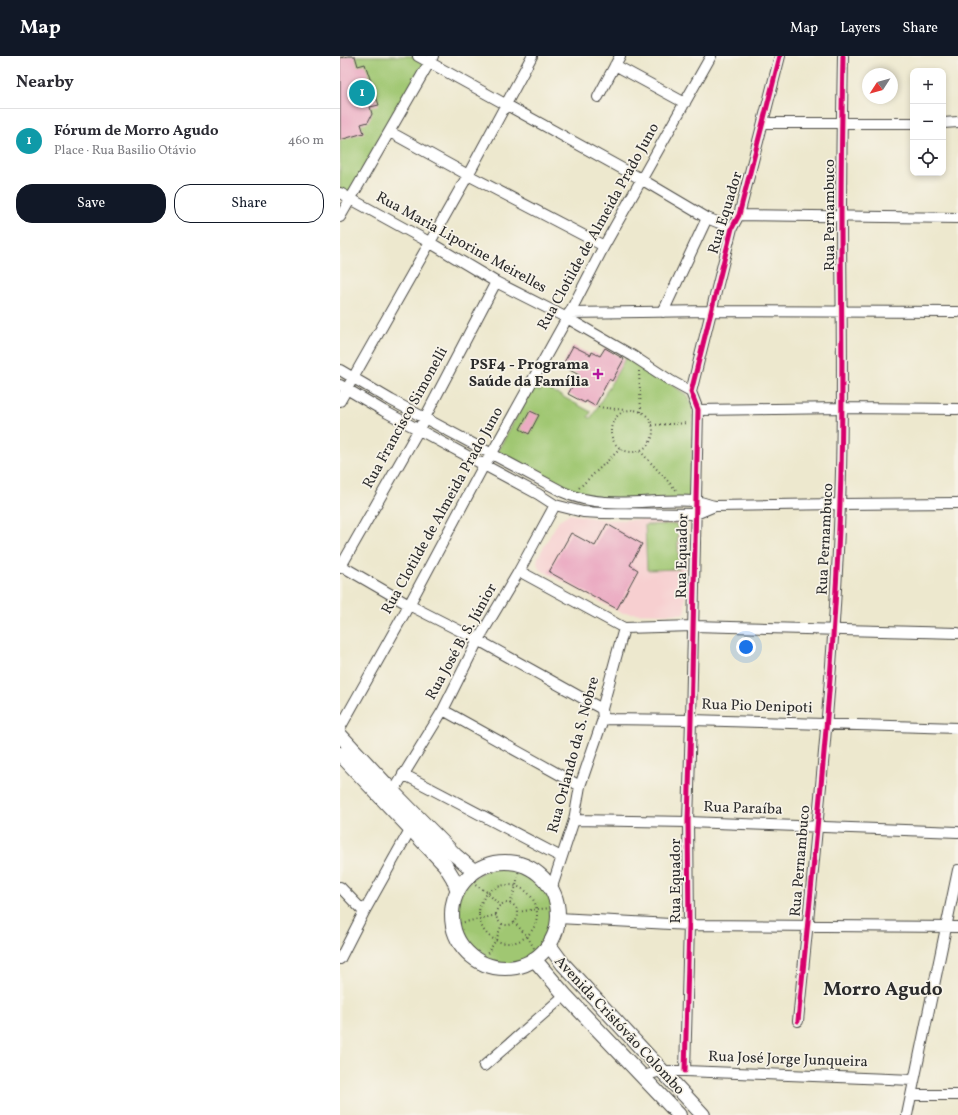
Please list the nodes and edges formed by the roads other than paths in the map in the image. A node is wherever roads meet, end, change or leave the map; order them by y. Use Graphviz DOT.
graph roads {
  1 [pos="418,56"];
  2 [pos="532,56"];
  3 [pos="620,56"];
  4 [pos="711,56"];
  5 [pos="780,56"];
  6 [pos="843,56"];
  7 [pos="431,59"];
  8 [pos="615,65"];
  9 [pos="598,97"];
  10 [pos="685,103"];
  11 [pos="506,104"];
  12 [pos="946,122"];
  13 [pos="958,122"];
  14 [pos="764,123"];
  15 [pos="910,123"];
  16 [pos="842,124"];
  17 [pos="390,132"];
  18 [pos="468,175"];
  19 [pos="641,179"];
  20 [pos="340,193"];
  21 [pos="351,199"];
  22 [pos="739,216"];
  23 [pos="340,217"];
  24 [pos="841,217"];
  25 [pos="708,218"];
  26 [pos="958,218"];
  27 [pos="732,228"];
  28 [pos="429,242"];
  29 [pos="604,246"];
  30 [pos="496,282"];
  31 [pos="711,311"];
  32 [pos="843,311"];
  33 [pos="663,312"];
  34 [pos="958,312"];
  35 [pos="568,315"];
  36 [pos="340,370"];
  37 [pos="354,377"];
  38 [pos="343,387"];
  39 [pos="691,392"];
  40 [pos="391,400"];
  41 [pos="340,402"];
  42 [pos="843,408"];
  43 [pos="958,409"];
  44 [pos="698,410"];
  45 [pos="384,411"];
  46 [pos="425,417"];
  47 [pos="419,429"];
  48 [pos="491,455"];
  49 [pos="484,465"];
  50 [pos="696,501"];
  51 [pos="958,503"];
  52 [pos="840,504"];
  53 [pos="555,505"];
  54 [pos="715,506"];
  55 [pos="696,514"];
  56 [pos="340,566"];
  57 [pos="519,571"];
  58 [pos="409,605"];
  59 [pos="693,626"];
  60 [pos="624,628"];
  61 [pos="834,629"];
  62 [pos="958,633"];
  63 [pos="478,640"];
  64 [pos="443,710"];
  65 [pos="603,714"];
  66 [pos="691,720"];
  67 [pos="826,724"];
  68 [pos="340,728"];
  69 [pos="958,728"];
  70 [pos="340,735"];
  71 [pos="340,754"];
  72 [pos="404,774"];
  73 [pos="580,786"];
  74 [pos="393,792"];
  75 [pos="574,820"];
  76 [pos="688,822"];
  77 [pos="817,827"];
  78 [pos="411,828"];
  79 [pos="958,832"];
  80 [pos="561,857"];
  81 [pos="958,870"];
  82 [pos="472,876"];
  83 [pos="340,887"];
  84 [pos="551,890"];
  85 [pos="458,891"];
  86 [pos="364,912"];
  87 [pos="555,913"];
  88 [pos="689,925"];
  89 [pos="807,925"];
  90 [pos="946,926"];
  91 [pos="958,927"];
  92 [pos="549,945"];
  93 [pos="535,956"];
  94 [pos="340,959"];
  95 [pos="565,995"];
  96 [pos="798,1021"];
  97 [pos="484,1066"];
  98 [pos="662,1071"];
  99 [pos="685,1071"];
  100 [pos="642,1076"];
  101 [pos="913,1080"];
  102 [pos="912,1095"];
  103 [pos="958,1095"];
  104 [pos="679,1115"];
  105 [pos="703,1115"];
  106 [pos="907,1115"];
  1 -- 7 [label="street"];
  2 -- 11 [label="street"];
  3 -- 8 [label="street"];
  4 -- 10 [label="street, Rua Clotilde de Almeida Prado Juno"];
  5 -- 14 [label="street, Rua Equador"];
  6 -- 16 [label="street, Rua Pernambuco"];
  7 -- 11 [label="street"];
  7 -- 17 [label="street"];
  8 -- 9 [label="street"];
  8 -- 10 [label="street"];
  10 -- 19 [label="street, Rua Clotilde de Almeida Prado Juno"];
  11 -- 18 [label="street"];
  11 -- 19 [label="street"];
  12 -- 13 [label="street"];
  14 -- 16 [label="street"];
  14 -- 22 [label="street, Rua Equador"];
  15 -- 16 [label="street"];
  16 -- 24 [label="street, Rua Pernambuco"];
  17 -- 18 [label="street"];
  17 -- 21 [label="street"];
  18 -- 28 [label="street"];
  18 -- 29 [label="street"];
  19 -- 25 [label="street"];
  19 -- 29 [label="street, Rua Clotilde de Almeida Prado Juno"];
  20 -- 21 [label="street, Rua Maria Liporine Meirelles"];
  21 -- 23 [label="street"];
  21 -- 28 [label="street, Rua Maria Liporine Meirelles"];
  22 -- 24 [label="street"];
  22 -- 27 [label="street, Rua Equador"];
  24 -- 26 [label="street"];
  24 -- 32 [label="street, Rua Pernambuco"];
  25 -- 27 [label="street"];
  25 -- 33 [label="street"];
  27 -- 31 [label="street, Rua Equador"];
  28 -- 30 [label="street, Rua Maria Liporine Meirelles"];
  28 -- 37 [label="street"];
  29 -- 35 [label="street, Rua Clotilde de Almeida Prado Juno"];
  30 -- 35 [label="street, Rua Maria Liporine Meirelles"];
  30 -- 46 [label="street, Rua Francisco Simonelli"];
  31 -- 32 [label="street"];
  31 -- 33 [label="street"];
  31 -- 39 [label="street, Rua Equador"];
  32 -- 34 [label="street"];
  32 -- 42 [label="street, Rua Pernambuco"];
  33 -- 35 [label="street"];
  35 -- 39 [label="street, Rua Maria Liporine Meirelles"];
  35 -- 48 [label="street, Rua Clotilde de Almeida Prado Juno"];
  36 -- 37 [label="street"];
  37 -- 38 [label="street"];
  37 -- 40 [label="street"];
  38 -- 41 [label="street"];
  38 -- 45 [label="street"];
  39 -- 44 [label="street, Rua Equador"];
  40 -- 45 [label="street"];
  40 -- 46 [label="street"];
  42 -- 43 [label="street"];
  42 -- 44 [label="street"];
  42 -- 52 [label="street, Rua Pernambuco"];
  44 -- 50 [label="street, Rua Equador"];
  45 -- 47 [label="street"];
  46 -- 47 [label="street, Rua Francisco Simonelli"];
  46 -- 48 [label="street"];
  47 -- 49 [label="street"];
  47 -- 56 [label="street, Rua Francisco Simonelli"];
  48 -- 49 [label="street, Rua Clotilde de Almeida Prado Juno"];
  48 -- 50 [label="street"];
  49 -- 53 [label="street"];
  49 -- 58 [label="street, Rua Clotilde de Almeida Prado Juno"];
  50 -- 54 [label="street"];
  50 -- 55 [label="street, Rua Equador"];
  51 -- 52 [label="street"];
  52 -- 54 [label="street"];
  52 -- 61 [label="street, Rua Pernambuco"];
  53 -- 55 [label="street"];
  53 -- 57 [label="street, Rua José B. S. Júnior"];
  54 -- 55 [label="street"];
  55 -- 59 [label="street, Rua Equador"];
  56 -- 58 [label="street, Rua Pio Denipoti"];
  57 -- 60 [label="street"];
  57 -- 63 [label="street, Rua José B. S. Júnior"];
  58 -- 63 [label="street, Rua Pio Denipoti"];
  58 -- 68 [label="street, Rua Clotilde de Almeida Prado Juno"];
  59 -- 60 [label="street"];
  59 -- 61 [label="street"];
  59 -- 66 [label="street, Rua Equador"];
  60 -- 65 [label="street, Rua Orlando da S. Nobre"];
  61 -- 62 [label="street"];
  61 -- 67 [label="street, Rua Pernambuco"];
  63 -- 64 [label="street, Rua José B. S. Júnior"];
  63 -- 65 [label="street, Rua Pio Denipoti"];
  64 -- 72 [label="street, Rua José B. S. Júnior"];
  64 -- 73 [label="street"];
  65 -- 66 [label="street, Rua Pio Denipoti"];
  65 -- 73 [label="street, Rua Orlando da S. Nobre"];
  66 -- 67 [label="street, Rua Pio Denipoti"];
  66 -- 76 [label="street, Rua Equador"];
  67 -- 69 [label="street, Rua Pio Denipoti"];
  67 -- 77 [label="street, Rua Pernambuco"];
  70 -- 74 [label="main road"];
  71 -- 78 [label="main road"];
  72 -- 74 [label="street, Rua José B. S. Júnior"];
  72 -- 80 [label="street"];
  73 -- 75 [label="street, Rua Orlando da S. Nobre"];
  74 -- 82 [label="main road"];
  75 -- 76 [label="street, Rua Paraíba"];
  75 -- 80 [label="street, Rua Orlando da S. Nobre"];
  76 -- 77 [label="street, Rua Paraíba"];
  76 -- 88 [label="street, Rua Equador"];
  77 -- 79 [label="street, Rua Paraíba"];
  77 -- 89 [label="street, Rua Pernambuco"];
  78 -- 85 [label="main road"];
  78 -- 86 [label="street"];
  80 -- 84 [label="street, Rua Orlando da S. Nobre"];
  81 -- 90 [label="street"];
  82 -- 84 [label="main road"];
  82 -- 85 [label="main road"];
  83 -- 86 [label="street"];
  84 -- 87 [label="main road"];
  85 -- 93 [label="main road"];
  86 -- 94 [label="street"];
  87 -- 88 [label="street"];
  87 -- 92 [label="main road"];
  88 -- 89 [label="street"];
  88 -- 99 [label="street, Rua Equador"];
  89 -- 90 [label="street"];
  89 -- 96 [label="street, Rua Pernambuco"];
  90 -- 91 [label="street"];
  90 -- 101 [label="street"];
  92 -- 93 [label="main road"];
  92 -- 98 [label="main road, Avenida Cristóvão Colombo"];
  93 -- 95 [label="main road, Avenida Cristóvão Colombo"];
  95 -- 97 [label="street"];
  95 -- 100 [label="main road, Avenida Cristóvão Colombo"];
  98 -- 99 [label="street, Rua José Jorge Junqueira"];
  98 -- 100 [label="street, Rua José Jorge Junqueira"];
  98 -- 105 [label="main road, Avenida Cristóvão Colombo"];
  99 -- 101 [label="street, Rua José Jorge Junqueira"];
  100 -- 104 [label="main road, Avenida Cristóvão Colombo"];
  101 -- 102 [label="street"];
  102 -- 103 [label="street"];
  102 -- 106 [label="street"];
}
